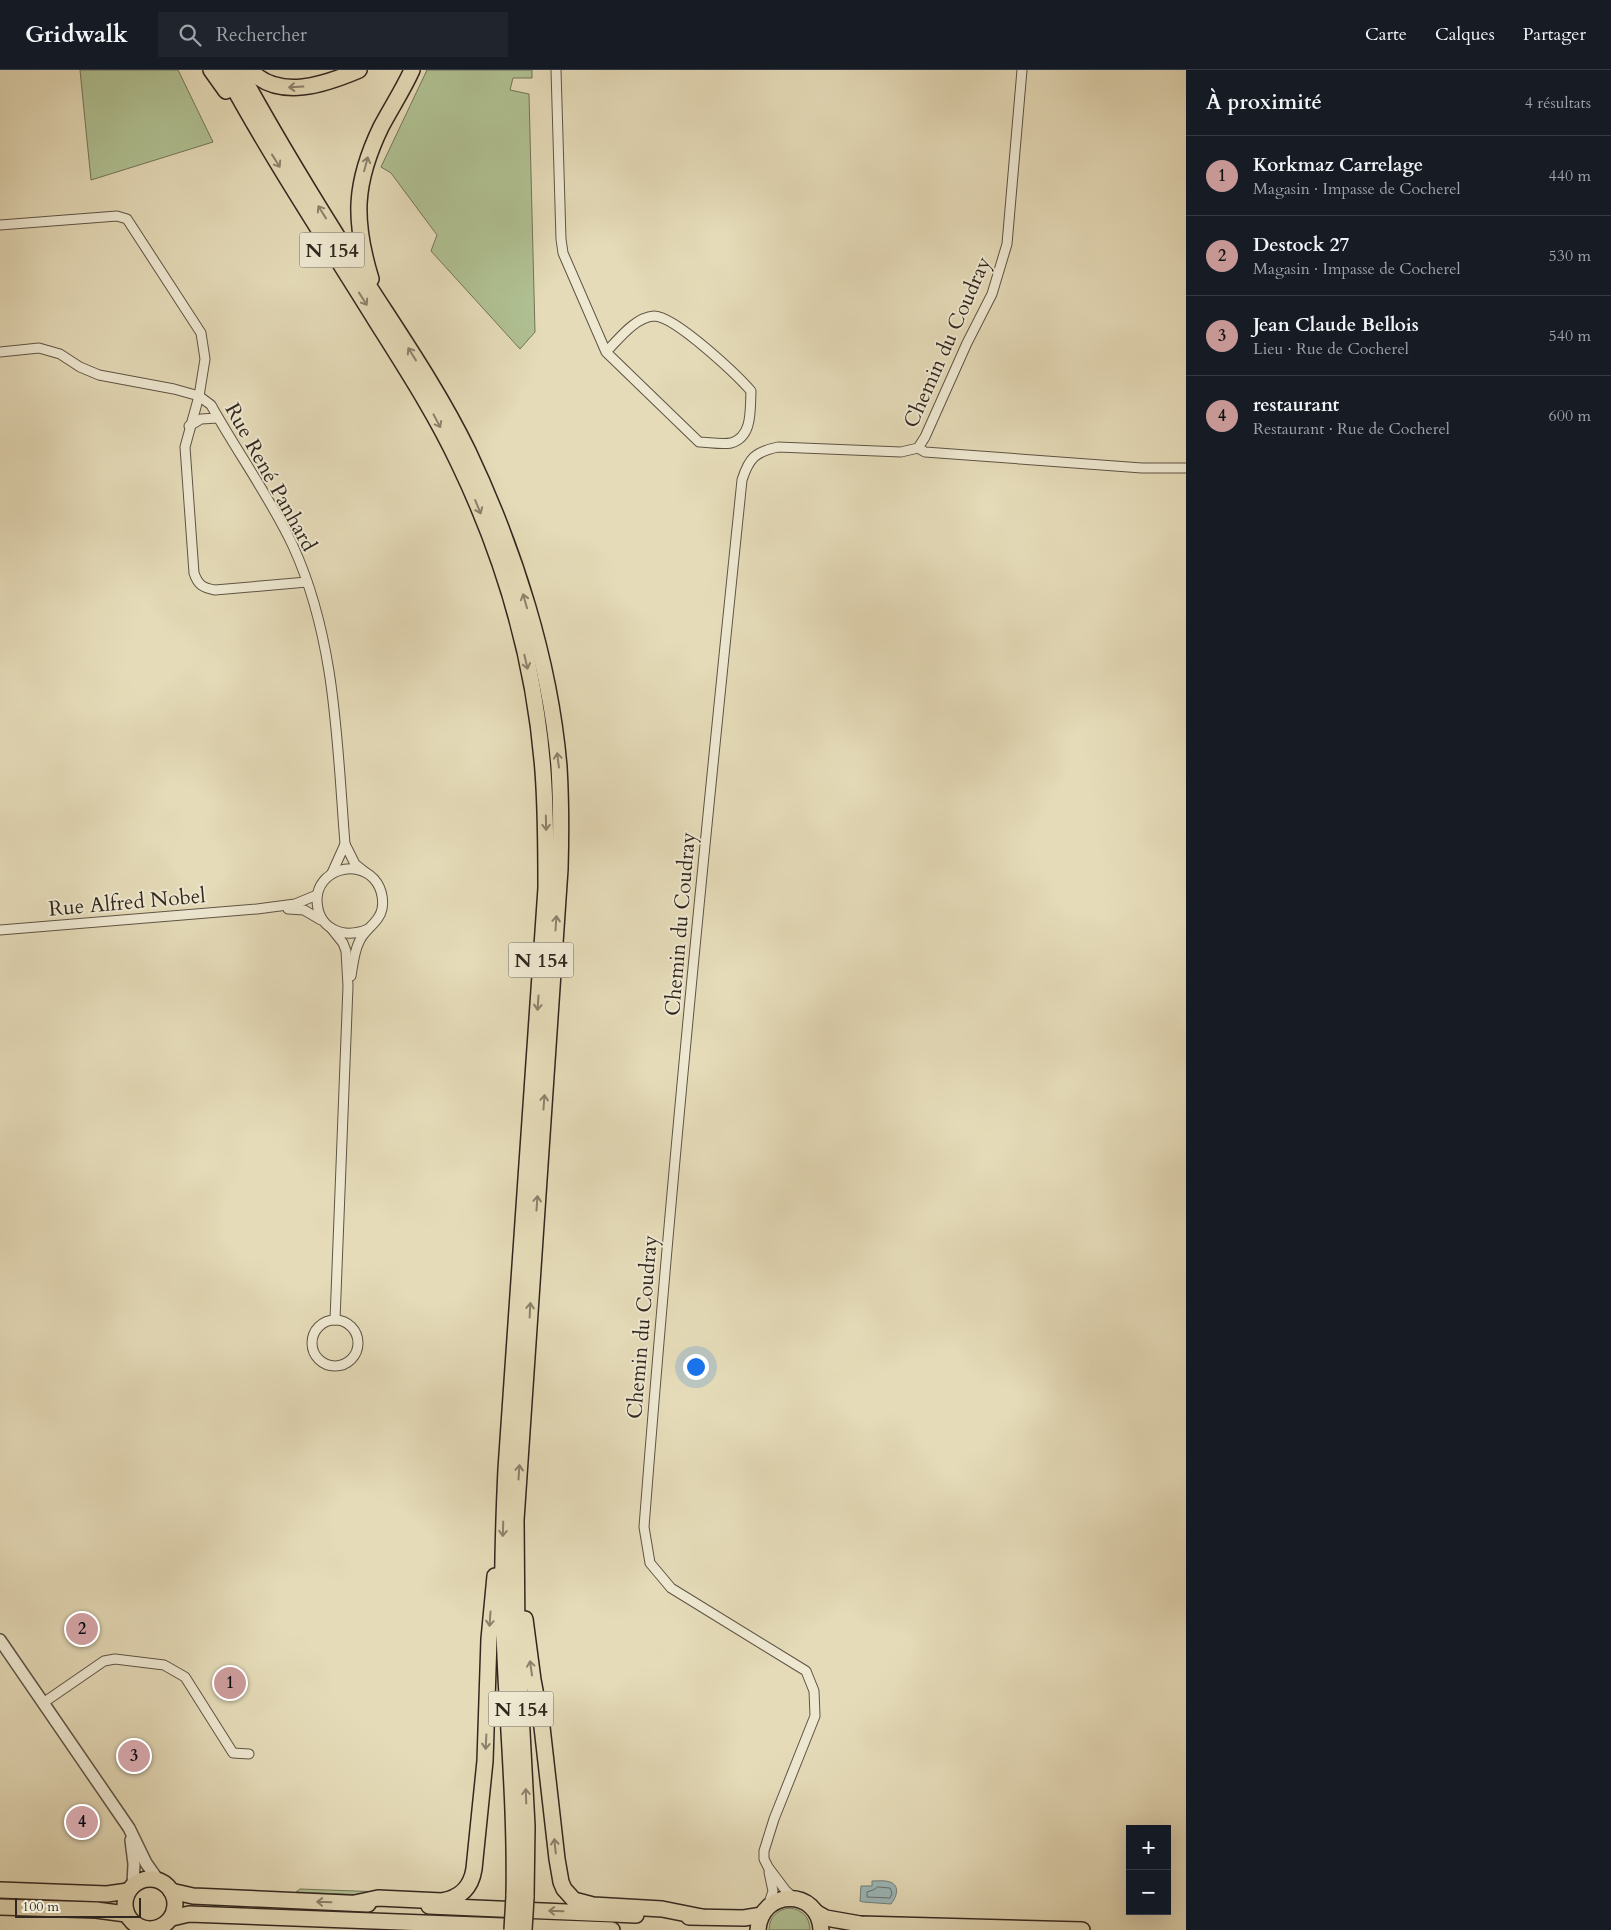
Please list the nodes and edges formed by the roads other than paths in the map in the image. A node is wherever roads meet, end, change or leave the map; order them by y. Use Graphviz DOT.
graph roads {
  1 [pos="211,70"];
  2 [pos="224,70"];
  3 [pos="239,70"];
  4 [pos="250,70"];
  5 [pos="359,70"];
  6 [pos="412,70"];
  7 [pos="556,70"];
  8 [pos="1022,70"];
  9 [pos="251,119"];
  10 [pos="0,225"];
  11 [pos="376,297"];
  12 [pos="0,352"];
  13 [pos="606,352"];
  14 [pos="199,396"];
  15 [pos="218,418"];
  16 [pos="189,426"];
  17 [pos="918,448"];
  18 [pos="1186,468"];
  19 [pos="307,582"];
  20 [pos="345,844"];
  21 [pos="365,872"];
  22 [pos="332,874"];
  23 [pos="317,895"];
  24 [pos="257,910"];
  25 [pos="328,926"];
  26 [pos="368,929"];
  27 [pos="0,930"];
  28 [pos="348,986"];
  29 [pos="335,1320"];
  30 [pos="516,1520"];
  31 [pos="503,1555"];
  32 [pos="0,1640"];
  33 [pos="43,1703"];
  34 [pos="249,1754"];
  35 [pos="129,1828"];
  36 [pos="768,1867"];
  37 [pos="158,1880"];
  38 [pos="131,1888"];
  39 [pos="0,1890"];
  40 [pos="171,1891"];
  41 [pos="520,1897"];
  42 [pos="796,1899"];
  43 [pos="355,1903"];
  44 [pos="0,1907"];
  45 [pos="817,1913"];
  46 [pos="126,1914"];
  47 [pos="702,1917"];
  48 [pos="763,1917"];
  49 [pos="165,1925"];
  50 [pos="139,1929"];
  51 [pos="512,1930"];
  52 [pos="524,1930"];
  53 [pos="612,1930"];
  54 [pos="821,1930"];
  55 [pos="1082,1930"];
  1 -- 9 [label="main road"];
  2 -- 9 [label="main road, N 154"];
  11 -- 3 [label="main road, N 154, one-way"];
  5 -- 4 [label="main road, one-way"];
  11 -- 6 [label="main road, one-way"];
  7 -- 13 [label="street"];
  8 -- 17 [label="street, Chemin du Coudray"];
  9 -- 31 [label="main road, N 154, one-way"];
  10 -- 14 [label="street"];
  30 -- 11 [label="main road, N 154, one-way"];
  12 -- 14 [label="street, Rue René Panhard"];
  13 -- 13 [label="street"];
  14 -- 15 [label="street, Rue René Panhard"];
  14 -- 16 [label="street"];
  15 -- 16 [label="street"];
  15 -- 19 [label="street, Rue René Panhard"];
  16 -- 19 [label="street"];
  17 -- 18 [label="street"];
  17 -- 36 [label="street, Chemin du Coudray"];
  19 -- 20 [label="street, Rue René Panhard"];
  20 -- 21 [label="street, Rue René Panhard"];
  20 -- 22 [label="street, Rue René Panhard"];
  21 -- 22 [label="street"];
  21 -- 26 [label="street"];
  22 -- 23 [label="street"];
  23 -- 24 [label="street, Rue Alfred Nobel"];
  23 -- 25 [label="street"];
  24 -- 25 [label="street, Rue Alfred Nobel"];
  24 -- 27 [label="street, Rue Alfred Nobel"];
  25 -- 26 [label="street"];
  25 -- 28 [label="street"];
  26 -- 28 [label="street"];
  28 -- 29 [label="street"];
  29 -- 29 [label="street"];
  41 -- 30 [label="main road, N 154, one-way"];
  47 -- 30 [label="main road, one-way"];
  31 -- 41 [label="main road, N 154"];
  31 -- 43 [label="main road, one-way"];
  32 -- 33 [label="street"];
  33 -- 34 [label="street"];
  33 -- 35 [label="street"];
  35 -- 37 [label="street"];
  35 -- 38 [label="street"];
  36 -- 42 [label="street"];
  36 -- 48 [label="street, Chemin du Coudray"];
  37 -- 38 [label="main road"];
  37 -- 40 [label="main road"];
  38 -- 39 [label="main road"];
  38 -- 46 [label="main road"];
  43 -- 40 [label="main road, one-way"];
  40 -- 49 [label="main road"];
  41 -- 51 [label="main road, N 154, bridge"];
  41 -- 52 [label="main road, N 154, bridge"];
  42 -- 45 [label="main road"];
  42 -- 48 [label="main road"];
  47 -- 43 [label="main road, one-way"];
  44 -- 46 [label="main road"];
  45 -- 54 [label="main road"];
  45 -- 55 [label="main road"];
  46 -- 50 [label="main road"];
  47 -- 48 [label="main road"];
  49 -- 50 [label="main road"];
  49 -- 53 [label="main road"];
}
